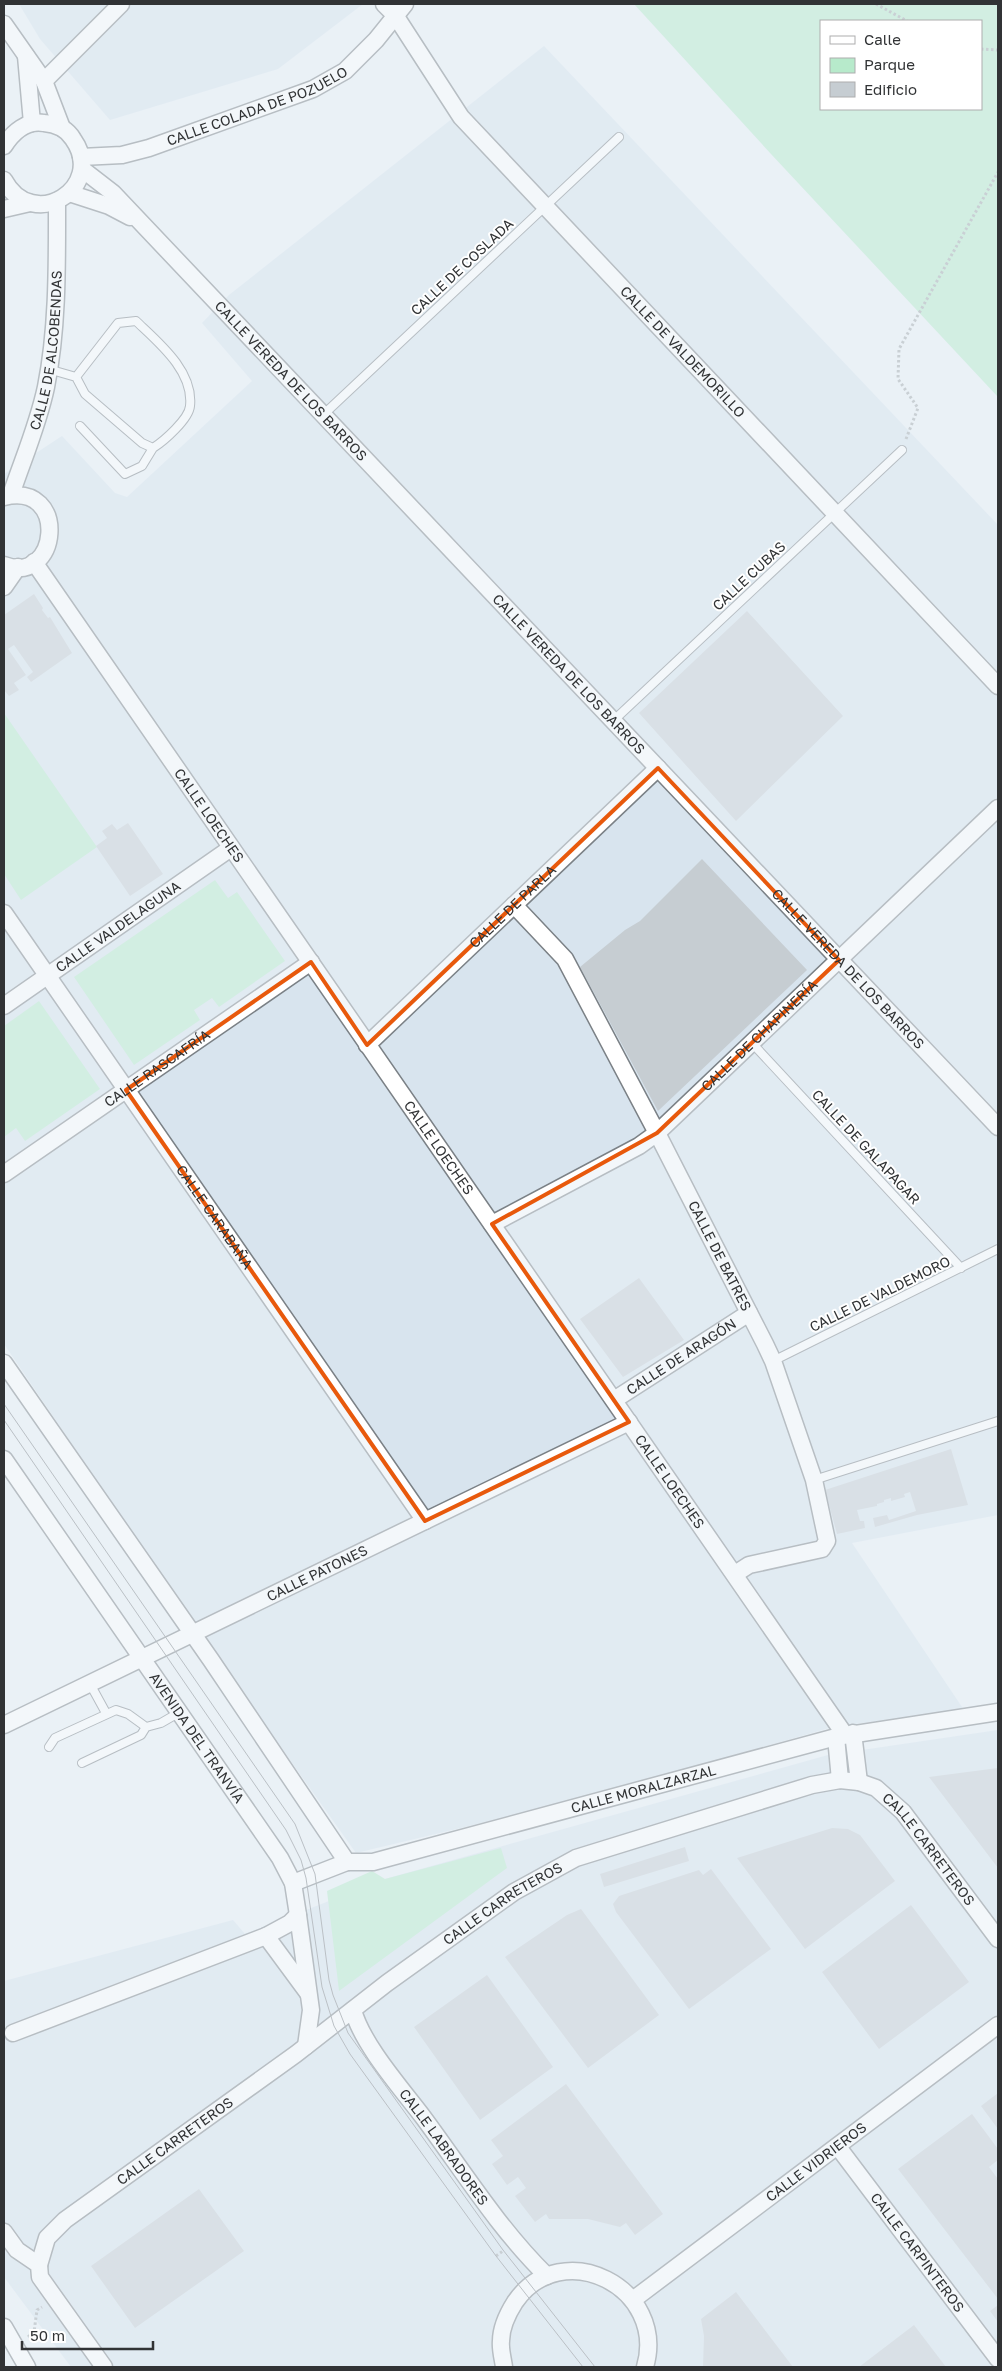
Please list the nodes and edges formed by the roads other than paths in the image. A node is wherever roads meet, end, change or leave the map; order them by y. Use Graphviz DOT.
graph roads {
  1 [pos="121,4"];
  2 [pos="394,8"];
  3 [pos="4,24"];
  4 [pos="26,56"];
  5 [pos="44,81"];
  6 [pos="32,123"];
  7 [pos="62,128"];
  8 [pos="619,137"];
  9 [pos="4,146"];
  10 [pos="81,163"];
  11 [pos="4,180"];
  12 [pos="63,197"];
  13 [pos="30,203"];
  14 [pos="545,206"];
  15 [pos="4,209"];
  16 [pos="139,222"];
  17 [pos="48,369"];
  18 [pos="76,377"];
  19 [pos="323,415"];
  20 [pos="80,426"];
  21 [pos="152,448"];
  22 [pos="902,450"];
  23 [pos="7,496"];
  24 [pos="835,513"];
  25 [pos="18,565"];
  26 [pos="4,587"];
  27 [pos="998,686"];
  28 [pos="613,721"];
  29 [pos="658,768"];
  30 [pos="998,808"];
  31 [pos="231,848"];
  32 [pos="514,905"];
  33 [pos="4,913"];
  34 [pos="840,960"];
  35 [pos="310,962"];
  36 [pos="47,976"];
  37 [pos="4,1006"];
  38 [pos="752,1043"];
  39 [pos="368,1045"];
  40 [pos="126,1090"];
  41 [pos="998,1127"];
  42 [pos="658,1133"];
  43 [pos="4,1174"];
  44 [pos="492,1224"];
  45 [pos="998,1249"];
  46 [pos="961,1268"];
  47 [pos="749,1313"];
  48 [pos="773,1361"];
  49 [pos="4,1363"];
  50 [pos="614,1400"];
  51 [pos="998,1421"];
  52 [pos="629,1422"];
  53 [pos="4,1459"];
  54 [pos="814,1480"];
  55 [pos="425,1521"];
  56 [pos="735,1574"];
  57 [pos="192,1634"];
  58 [pos="142,1658"];
  59 [pos="90,1682"];
  60 [pos="180,1712"];
  61 [pos="998,1712"];
  62 [pos="106,1713"];
  63 [pos="4,1725"];
  64 [pos="146,1728"];
  65 [pos="845,1735"];
  66 [pos="50,1747"];
  67 [pos="82,1763"];
  68 [pos="840,1780"];
  69 [pos="859,1782"];
  70 [pos="347,1862"];
  71 [pos="293,1883"];
  72 [pos="298,1915"];
  73 [pos="266,1936"];
  74 [pos="998,1939"];
  75 [pos="309,1996"];
  76 [pos="353,2010"];
  77 [pos="998,2026"];
  78 [pos="14,2033"];
  79 [pos="306,2046"];
  80 [pos="838,2147"];
  81 [pos="4,2232"];
  82 [pos="39,2265"];
  83 [pos="546,2276"];
  84 [pos="634,2299"];
  85 [pos="4,2327"];
  86 [pos="16,2346"];
  87 [pos="998,2359"];
  88 [pos="27,2367"];
  89 [pos="36,2367"];
  90 [pos="104,2367"];
  91 [pos="504,2367"];
  92 [pos="645,2367"];
  1 -- 5 [label="street"];
  2 -- 10 [label="street, CALLE COLADA DE POZUELO"];
  2 -- 14 [label="street, CALLE DE VALDEMORILLO"];
  3 -- 4 [label="street"];
  4 -- 5 [label="street"];
  4 -- 6 [label="street"];
  5 -- 7 [label="street"];
  6 -- 7 [label="street"];
  6 -- 9 [label="street"];
  7 -- 10 [label="street"];
  8 -- 14 [label="lane, CALLE DE COSLADA"];
  10 -- 12 [label="street"];
  10 -- 16 [label="street, CALLE VEREDA DE LOS BARROS"];
  11 -- 13 [label="street"];
  12 -- 13 [label="street"];
  12 -- 16 [label="street, CALLE VEREDA DE LOS BARROS"];
  12 -- 17 [label="street, CALLE DE ALCOBENDAS"];
  13 -- 15 [label="street"];
  14 -- 19 [label="lane, CALLE DE COSLADA"];
  14 -- 24 [label="street, CALLE DE VALDEMORILLO"];
  16 -- 19 [label="street, CALLE VEREDA DE LOS BARROS"];
  17 -- 18 [label="lane"];
  17 -- 23 [label="street, CALLE DE ALCOBENDAS"];
  18 -- 21 [label="lane"];
  18 -- 21 [label="lane"];
  19 -- 28 [label="street, CALLE VEREDA DE LOS BARROS"];
  20 -- 21 [label="lane"];
  22 -- 24 [label="lane, CALLE CUBAS"];
  23 -- 25 [label="street"];
  24 -- 27 [label="street, CALLE DE VALDEMORILLO"];
  24 -- 28 [label="lane, CALLE CUBAS"];
  25 -- 26 [label="street"];
  25 -- 31 [label="street, CALLE LOECHES"];
  28 -- 29 [label="street, CALLE VEREDA DE LOS BARROS"];
  29 -- 32 [label="street, CALLE DE PARLA"];
  29 -- 34 [label="street, CALLE VEREDA DE LOS BARROS"];
  30 -- 34 [label="street, CALLE DE CHAPINERÍA"];
  31 -- 35 [label="street, CALLE LOECHES"];
  31 -- 36 [label="street, CALLE VALDELAGUNA"];
  32 -- 39 [label="street, CALLE DE PARLA"];
  32 -- 42 [label="street, CALLE DE BATRES"];
  33 -- 36 [label="street, CALLE CARABAÑA"];
  34 -- 38 [label="street, CALLE DE CHAPINERÍA"];
  34 -- 41 [label="street, CALLE VEREDA DE LOS BARROS"];
  35 -- 39 [label="street, CALLE LOECHES"];
  35 -- 40 [label="street, CALLE RASCAFRÍA"];
  36 -- 37 [label="street, CALLE VALDELAGUNA"];
  36 -- 40 [label="street, CALLE CARABAÑA"];
  38 -- 42 [label="street, CALLE DE CHAPINERÍA"];
  38 -- 46 [label="lane, CALLE DE GALAPAGAR"];
  39 -- 44 [label="street, CALLE LOECHES"];
  40 -- 43 [label="street, CALLE RASCAFRÍA"];
  40 -- 55 [label="street, CALLE CARABAÑA"];
  42 -- 44 [label="street, CALLE DE CHAPINERÍA"];
  42 -- 47 [label="street, CALLE DE BATRES"];
  44 -- 50 [label="street, CALLE LOECHES"];
  45 -- 46 [label="lane, CALLE DE VALDEMORO"];
  46 -- 48 [label="lane, CALLE DE VALDEMORO"];
  47 -- 48 [label="street, CALLE DE BATRES"];
  47 -- 50 [label="street, CALLE DE ARAGÓN"];
  48 -- 54 [label="street, CALLE DE BATRES"];
  49 -- 57 [label="street"];
  50 -- 52 [label="street, CALLE LOECHES"];
  51 -- 54 [label="lane"];
  52 -- 55 [label="street, CALLE PATONES"];
  52 -- 56 [label="street, CALLE LOECHES"];
  53 -- 58 [label="street, AVENIDA DEL TRANVÍA"];
  54 -- 56 [label="street, CALLE DE BATRES"];
  55 -- 57 [label="street, CALLE PATONES"];
  56 -- 65 [label="street, CALLE LOECHES"];
  57 -- 58 [label="street, CALLE PATONES"];
  57 -- 70 [label="street"];
  58 -- 59 [label="street, CALLE PATONES"];
  58 -- 60 [label="street, AVENIDA DEL TRANVÍA"];
  59 -- 62 [label="lane"];
  59 -- 63 [label="street, CALLE PATONES"];
  60 -- 64 [label="lane"];
  60 -- 71 [label="street, AVENIDA DEL TRANVÍA"];
  61 -- 65 [label="street, CALLE MORALZARZAL"];
  62 -- 64 [label="lane"];
  62 -- 66 [label="lane"];
  64 -- 67 [label="lane"];
  65 -- 68 [label="street, CALLE LOECHES"];
  65 -- 69 [label="street, CALLE LOECHES"];
  65 -- 70 [label="street, CALLE MORALZARZAL"];
  68 -- 69 [label="street, CALLE CARRETEROS"];
  68 -- 76 [label="street, CALLE CARRETEROS"];
  69 -- 74 [label="street, CALLE CARRETEROS"];
  70 -- 71 [label="street, CALLE MORALZARZAL"];
  71 -- 72 [label="street, AVENIDA DEL TRANVÍA"];
  72 -- 73 [label="street"];
  72 -- 75 [label="street, AVENIDA DEL TRANVÍA"];
  73 -- 75 [label="street"];
  73 -- 78 [label="street"];
  75 -- 79 [label="street, AVENIDA DEL TRANVÍA"];
  76 -- 79 [label="street, CALLE CARRETEROS"];
  76 -- 83 [label="street, CALLE LABRADORES"];
  77 -- 80 [label="street, CALLE VIDRIEROS"];
  79 -- 82 [label="street, CALLE CARRETEROS"];
  80 -- 84 [label="street, CALLE VIDRIEROS"];
  80 -- 87 [label="street, CALLE CARPINTEROS"];
  81 -- 82 [label="street"];
  82 -- 90 [label="street"];
  83 -- 84 [label="street"];
  83 -- 91 [label="street"];
  84 -- 92 [label="street"];
  85 -- 86 [label="street"];
  86 -- 88 [label="street"];
  86 -- 89 [label="lane"];
}
